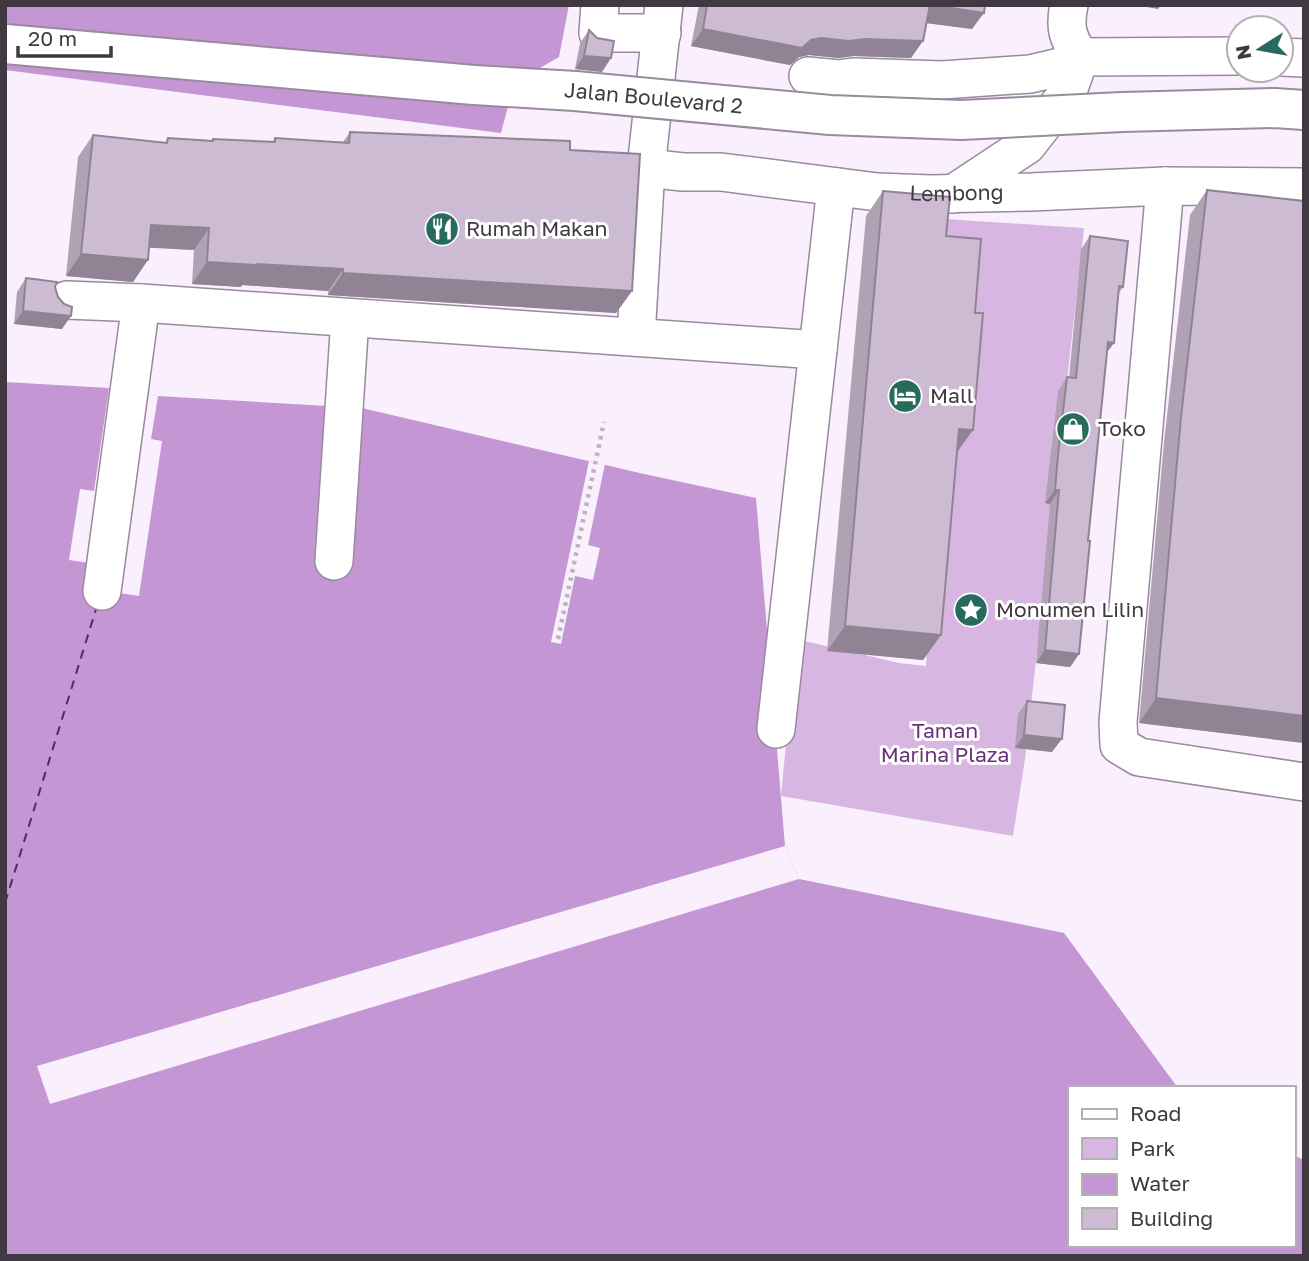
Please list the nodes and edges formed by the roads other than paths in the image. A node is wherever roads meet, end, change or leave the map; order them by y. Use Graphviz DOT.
graph roads {
  1 [pos="600,5"];
  2 [pos="1069,5"];
  3 [pos="662,30"];
  4 [pos="5,44"];
  5 [pos="1225,56"];
  6 [pos="1080,57"];
  7 [pos="808,76"];
  8 [pos="1304,110"];
  9 [pos="646,168"];
  10 [pos="1165,186"];
  11 [pos="836,187"];
  12 [pos="1304,187"];
  13 [pos="953,194"];
  14 [pos="67,300"];
  15 [pos="141,303"];
  16 [pos="350,318"];
  17 [pos="636,337"];
  18 [pos="818,350"];
  19 [pos="334,561"];
  20 [pos="102,591"];
  21 [pos="776,729"];
  22 [pos="1304,782"];
  1 -- 3 [label="street"];
  2 -- 6 [label="street"];
  3 -- 9 [label="street"];
  4 -- 8 [label="main road, Jalan Boulevard 2, bridge"];
  5 -- 6 [label="street"];
  6 -- 7 [label="street"];
  6 -- 13 [label="street"];
  9 -- 11 [label="street, Lembong"];
  9 -- 17 [label="street"];
  10 -- 12 [label="street, Lembong"];
  10 -- 13 [label="street, Lembong"];
  10 -- 22 [label="street"];
  11 -- 13 [label="street, Lembong"];
  11 -- 18 [label="street"];
  14 -- 15 [label="street"];
  15 -- 16 [label="street"];
  15 -- 20 [label="street"];
  16 -- 17 [label="street"];
  16 -- 19 [label="street"];
  17 -- 18 [label="street"];
  18 -- 21 [label="street"];
}
